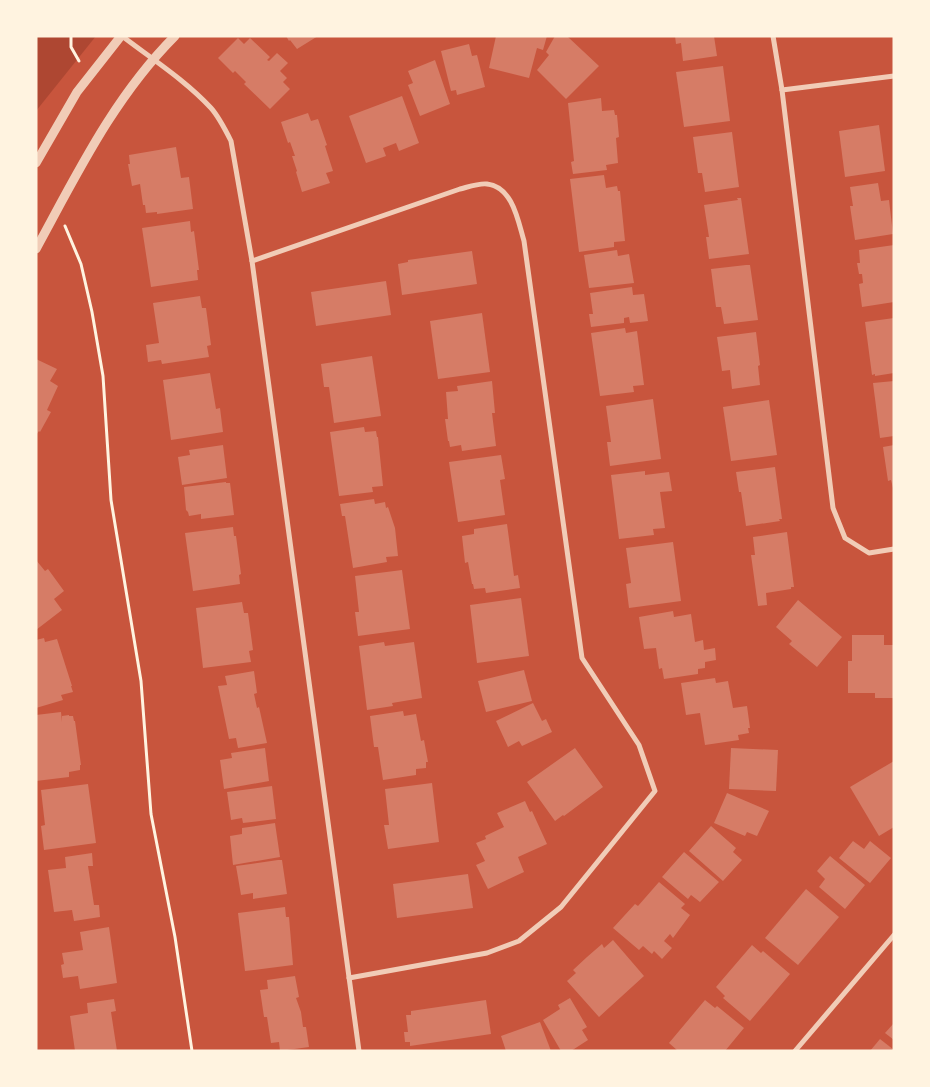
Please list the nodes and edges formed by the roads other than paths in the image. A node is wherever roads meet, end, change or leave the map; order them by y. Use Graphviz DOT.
graph roads {
  1 [pos="122,36"];
  2 [pos="175,36"];
  3 [pos="773,36"];
  4 [pos="153,60"];
  5 [pos="894,76"];
  6 [pos="782,90"];
  7 [pos="36,163"];
  8 [pos="36,249"];
  9 [pos="252,261"];
  10 [pos="894,549"];
  11 [pos="894,935"];
  12 [pos="349,978"];
  13 [pos="360,1051"];
  14 [pos="795,1051"];
  1 -- 4 [label="street"];
  1 -- 7 [label="street"];
  2 -- 4 [label="street"];
  3 -- 6 [label="street"];
  4 -- 8 [label="street"];
  4 -- 9 [label="street"];
  5 -- 6 [label="street"];
  6 -- 10 [label="street"];
  9 -- 12 [label="street"];
  9 -- 12 [label="street"];
  11 -- 14 [label="street"];
  12 -- 13 [label="street"];
}
